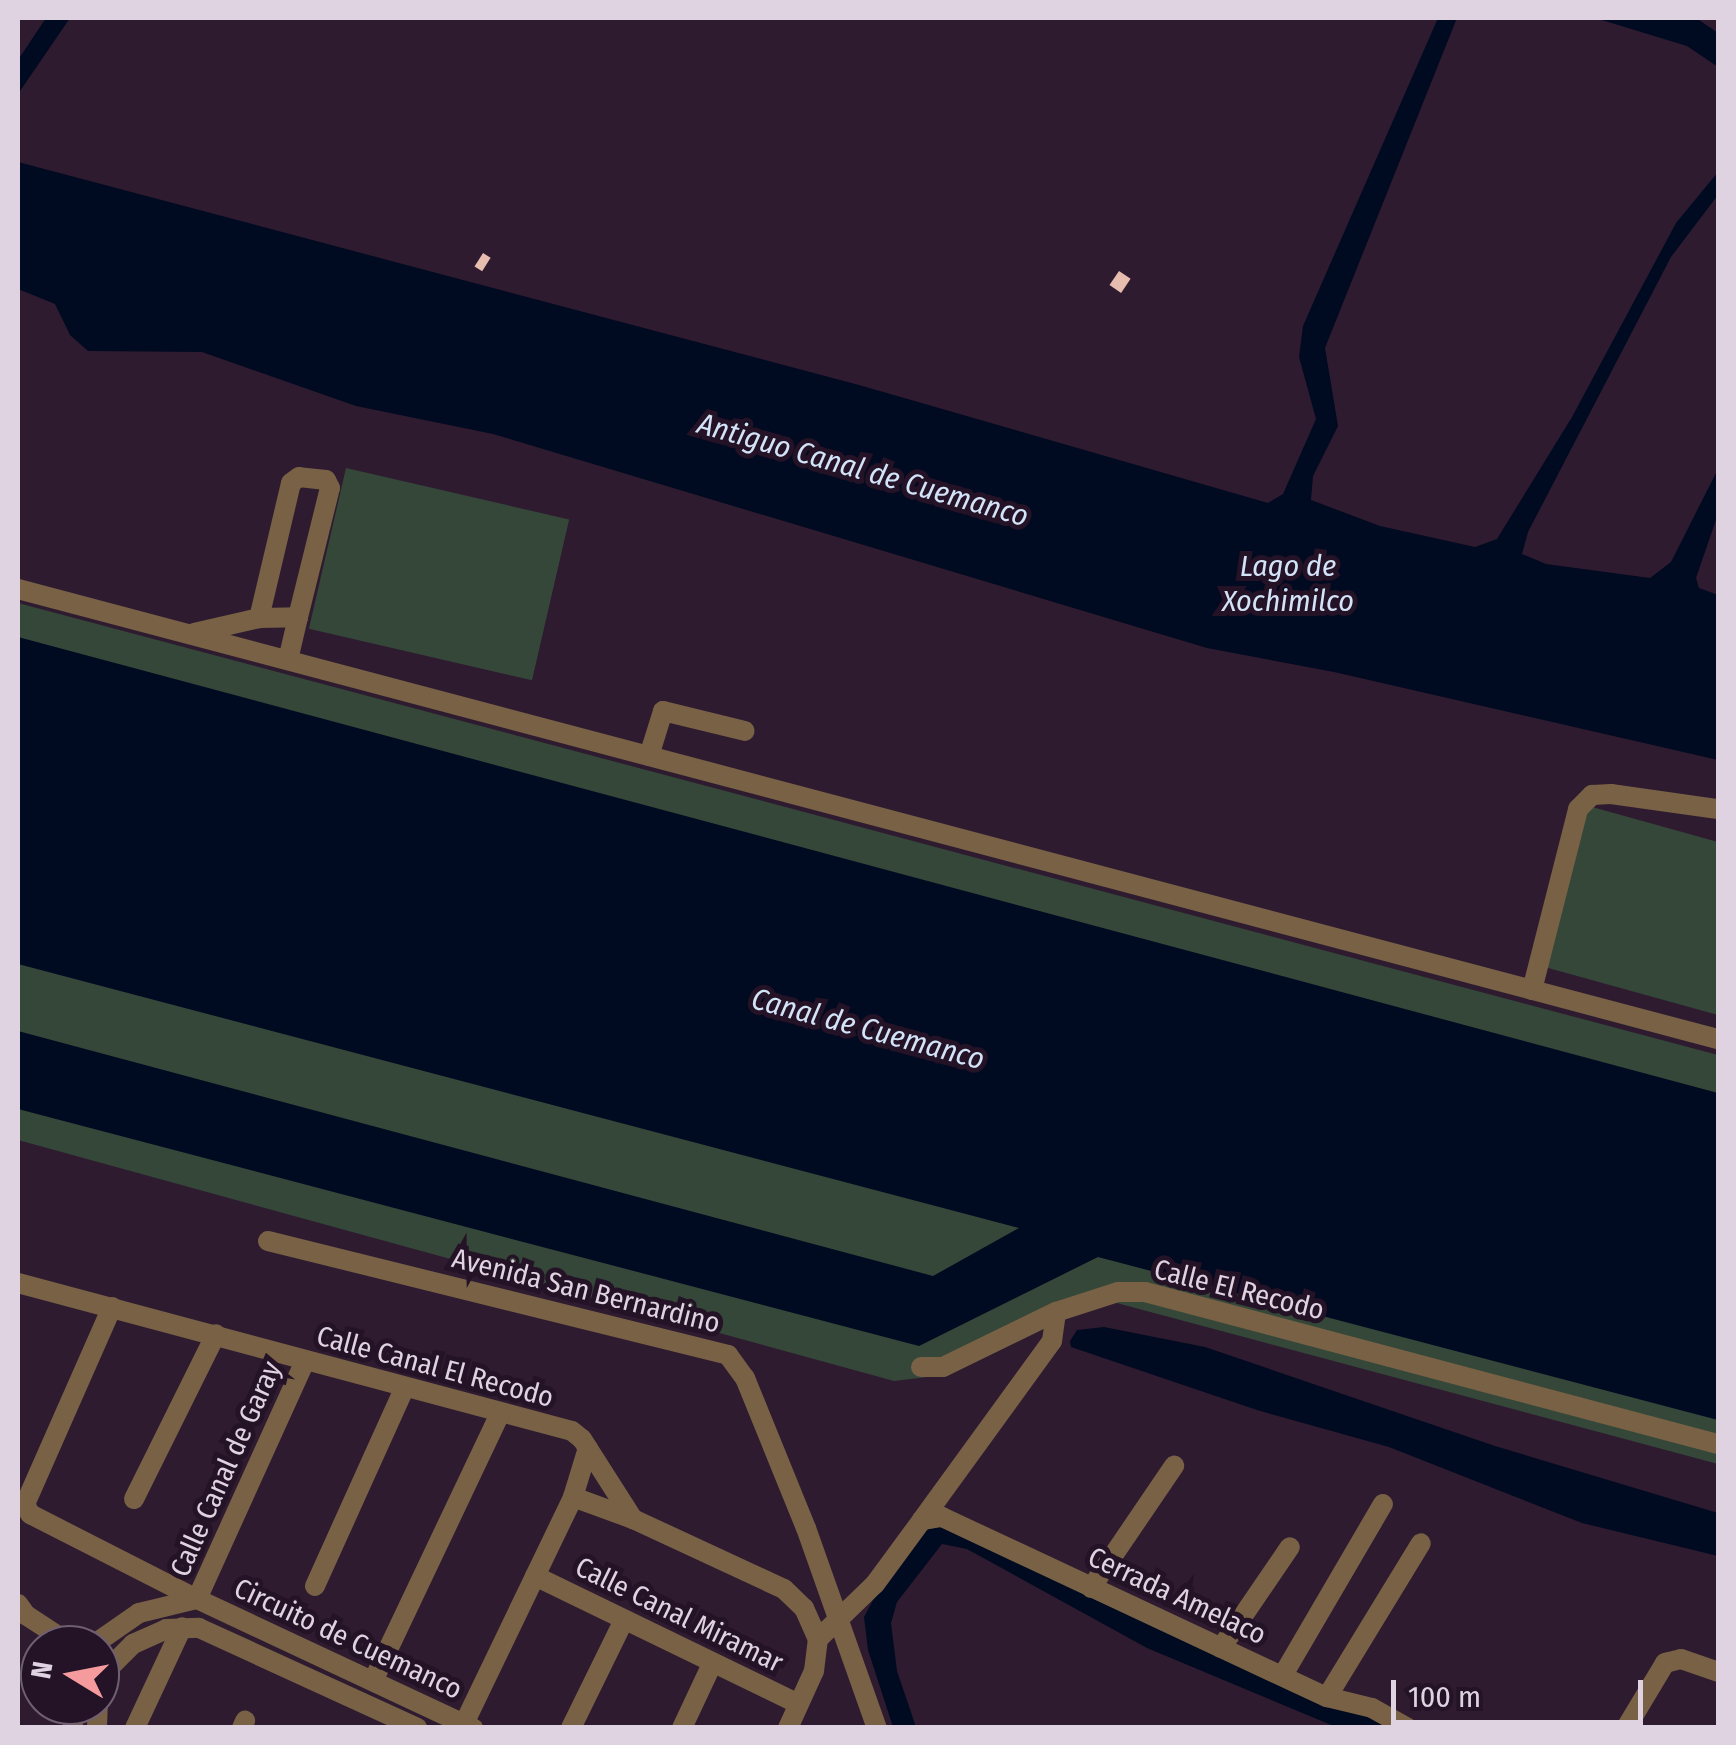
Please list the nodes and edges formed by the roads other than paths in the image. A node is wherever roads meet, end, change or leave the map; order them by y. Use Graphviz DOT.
graph roads {
  1 [pos="18,589"];
  2 [pos="298,617"];
  3 [pos="258,618"];
  4 [pos="190,634"];
  5 [pos="288,660"];
  6 [pos="745,730"];
  7 [pos="649,756"];
  8 [pos="1718,809"];
  9 [pos="1532,990"];
  10 [pos="1718,1039"];
  11 [pos="268,1241"];
  12 [pos="18,1283"];
  13 [pos="112,1307"];
  14 [pos="1056,1312"];
  15 [pos="216,1334"];
  16 [pos="306,1361"];
  17 [pos="921,1367"];
  18 [pos="405,1388"];
  19 [pos="500,1414"];
  20 [pos="1718,1444"];
  21 [pos="588,1448"];
  22 [pos="1174,1466"];
  23 [pos="573,1497"];
  24 [pos="134,1499"];
  25 [pos="1383,1504"];
  26 [pos="633,1519"];
  27 [pos="939,1520"];
  28 [pos="1420,1543"];
  29 [pos="1290,1547"];
  30 [pos="535,1576"];
  31 [pos="315,1586"];
  32 [pos="1091,1588"];
  33 [pos="197,1599"];
  34 [pos="18,1604"];
  35 [pos="840,1619"];
  36 [pos="623,1622"];
  37 [pos="40,1625"];
  38 [pos="120,1626"];
  39 [pos="182,1627"];
  40 [pos="818,1640"];
  41 [pos="1221,1648"];
  42 [pos="120,1654"];
  43 [pos="712,1664"];
  44 [pos="1718,1672"];
  45 [pos="1283,1675"];
  46 [pos="374,1679"];
  47 [pos="1327,1697"];
  48 [pos="799,1704"];
  49 [pos="466,1726"];
  50 [pos="134,1728"];
  51 [pos="417,1728"];
  52 [pos="570,1728"];
  53 [pos="682,1728"];
  54 [pos="788,1728"];
  55 [pos="877,1728"];
  56 [pos="1408,1728"];
  57 [pos="1626,1728"];
  1 -- 4 [label="street"];
  2 -- 3 [label="street"];
  2 -- 3 [label="street"];
  2 -- 5 [label="street"];
  3 -- 4 [label="street"];
  4 -- 5 [label="street"];
  5 -- 7 [label="street"];
  6 -- 7 [label="street"];
  7 -- 9 [label="street"];
  8 -- 9 [label="street"];
  9 -- 10 [label="street"];
  11 -- 35 [label="street, Avenida San Bernardino"];
  12 -- 13 [label="street, Calle Canal El Recodo"];
  13 -- 15 [label="street, Calle Canal El Recodo"];
  13 -- 33 [label="street"];
  14 -- 17 [label="street, Calle El Recodo"];
  14 -- 20 [label="street, Calle El Recodo"];
  14 -- 27 [label="street"];
  15 -- 16 [label="street, Calle Canal El Recodo"];
  15 -- 24 [label="street"];
  16 -- 18 [label="street, Calle Canal El Recodo"];
  16 -- 33 [label="street, Calle Canal de Garay"];
  18 -- 19 [label="street, Calle Canal El Recodo"];
  18 -- 31 [label="street"];
  19 -- 21 [label="street, Calle Canal El Recodo"];
  19 -- 46 [label="street"];
  21 -- 23 [label="street"];
  21 -- 26 [label="street, Calle Canal El Recodo"];
  22 -- 32 [label="street"];
  23 -- 26 [label="street"];
  23 -- 30 [label="street"];
  25 -- 45 [label="street"];
  26 -- 40 [label="street"];
  27 -- 32 [label="street, Cerrada Amelaco"];
  27 -- 35 [label="street"];
  28 -- 47 [label="street"];
  29 -- 41 [label="street"];
  30 -- 36 [label="street, Calle Canal Miramar"];
  30 -- 49 [label="street"];
  32 -- 41 [label="street, Cerrada Amelaco"];
  33 -- 38 [label="street, Circuito de Cuemanco"];
  33 -- 46 [label="street, Circuito de Cuemanco"];
  34 -- 37 [label="street"];
  35 -- 40 [label="street"];
  35 -- 55 [label="street"];
  36 -- 43 [label="street, Calle Canal Miramar"];
  36 -- 52 [label="street"];
  39 -- 42 [label="street"];
  39 -- 50 [label="street"];
  39 -- 51 [label="street, Circuito de Cuemanco"];
  40 -- 48 [label="street"];
  41 -- 45 [label="street, Cerrada Amelaco"];
  43 -- 48 [label="street, Calle Canal Miramar"];
  43 -- 53 [label="street"];
  44 -- 57 [label="street"];
  45 -- 47 [label="street, Cerrada Amelaco"];
  46 -- 49 [label="street, Circuito de Cuemanco"];
  47 -- 56 [label="street, Cerrada Amelaco"];
  48 -- 54 [label="street"];
}
